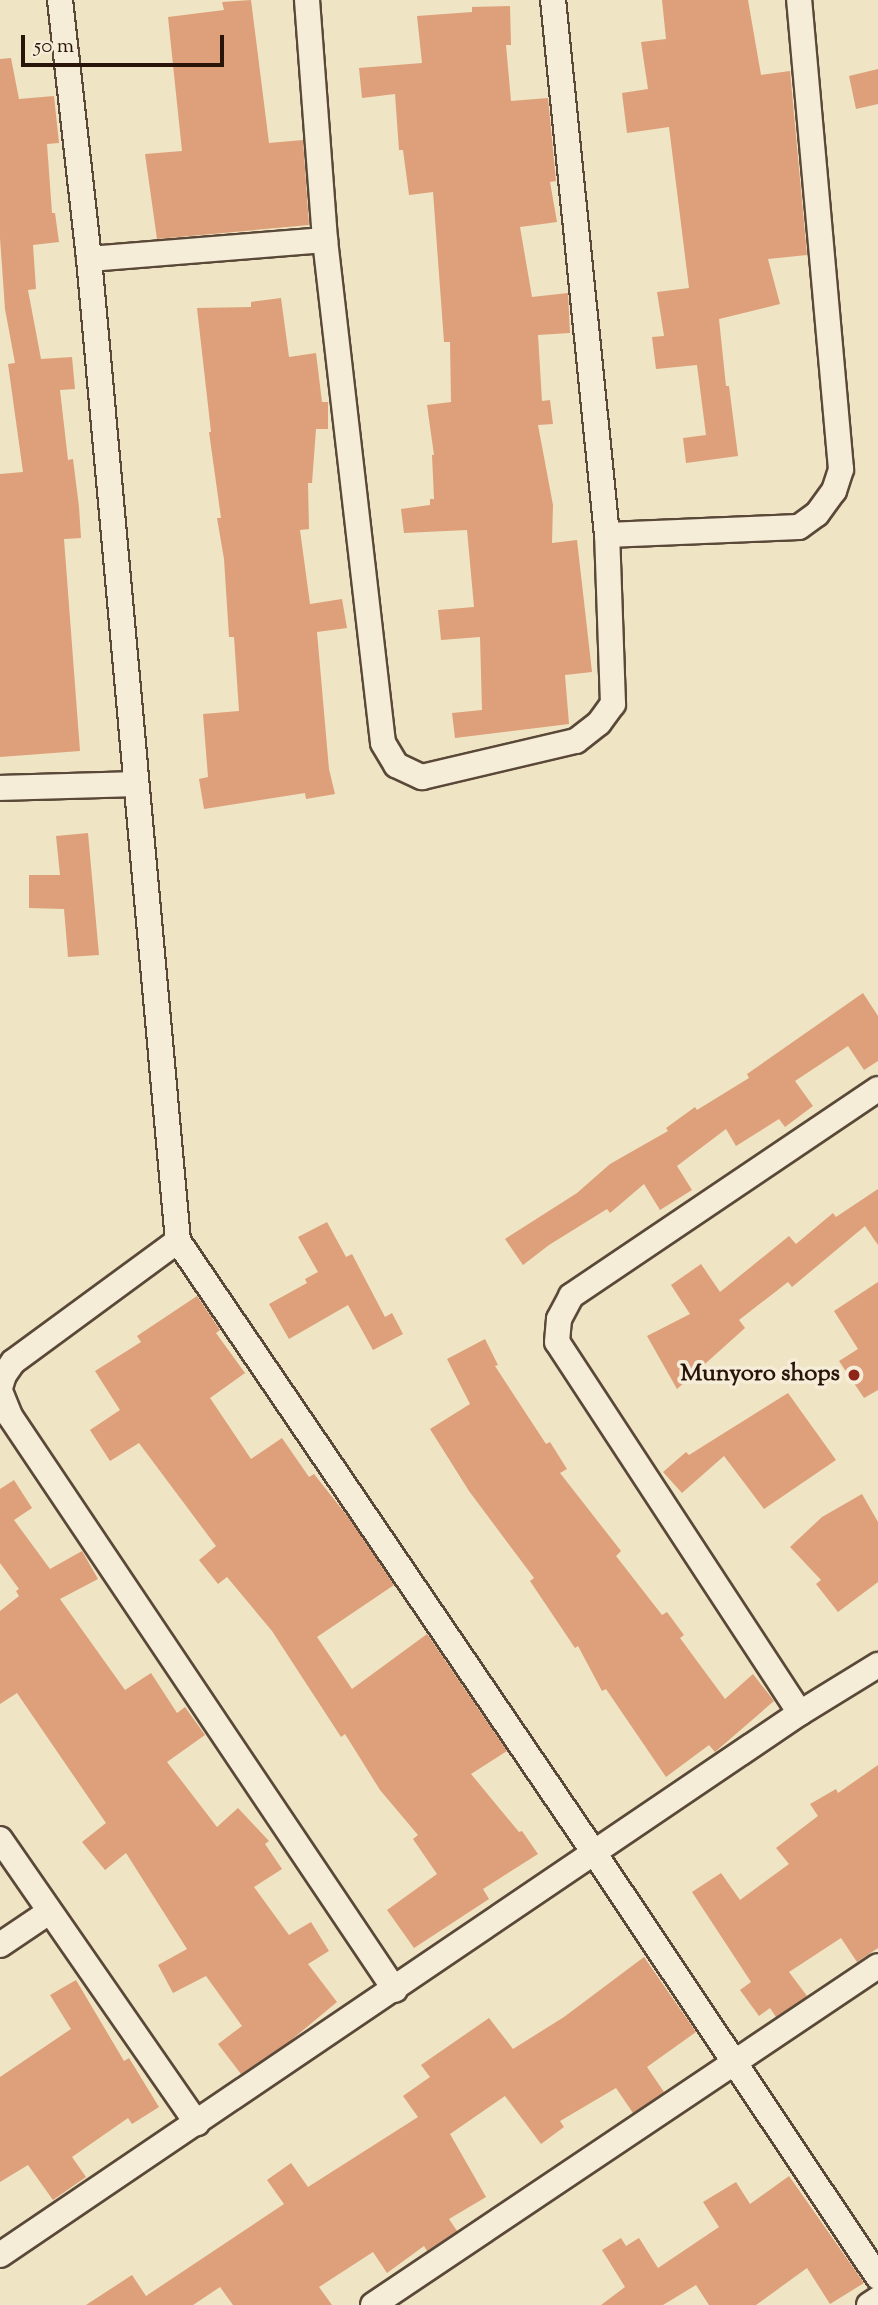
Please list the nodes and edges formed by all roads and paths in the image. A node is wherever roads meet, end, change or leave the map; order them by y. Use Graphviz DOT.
graph roads {
  1 [pos="60,0"];
  2 [pos="307,0"];
  3 [pos="553,0"];
  4 [pos="799,0"];
  5 [pos="325,240"];
  6 [pos="89,259"];
  7 [pos="607,535"];
  8 [pos="135,784"];
  9 [pos="0,788"];
  10 [pos="878,1089"];
  11 [pos="178,1241"];
  12 [pos="0,1389"];
  13 [pos="878,1665"];
  14 [pos="800,1713"];
  15 [pos="0,1839"];
  16 [pos="596,1854"];
  17 [pos="49,1912"];
  18 [pos="0,1945"];
  19 [pos="878,1966"];
  20 [pos="395,1990"];
  21 [pos="736,2063"];
  22 [pos="197,2124"];
  23 [pos="0,2255"];
  24 [pos="878,2277"];
  25 [pos="878,2298"];
  26 [pos="373,2305"];
  27 [pos="869,2305"];
  1 -- 6 [label="street"];
  2 -- 5 [label="street"];
  3 -- 7 [label="street"];
  4 -- 7 [label="street"];
  5 -- 6 [label="street"];
  5 -- 7 [label="street"];
  6 -- 8 [label="street"];
  8 -- 9 [label="street"];
  8 -- 11 [label="street"];
  10 -- 14 [label="street"];
  11 -- 12 [label="street"];
  11 -- 16 [label="street"];
  12 -- 20 [label="street"];
  13 -- 14 [label="street"];
  14 -- 16 [label="street"];
  15 -- 17 [label="street"];
  16 -- 20 [label="street"];
  16 -- 21 [label="street"];
  17 -- 18 [label="street"];
  17 -- 22 [label="street"];
  19 -- 21 [label="street"];
  20 -- 22 [label="street"];
  21 -- 24 [label="street"];
  21 -- 26 [label="street"];
  22 -- 23 [label="street"];
  25 -- 27 [label="street"];
}
